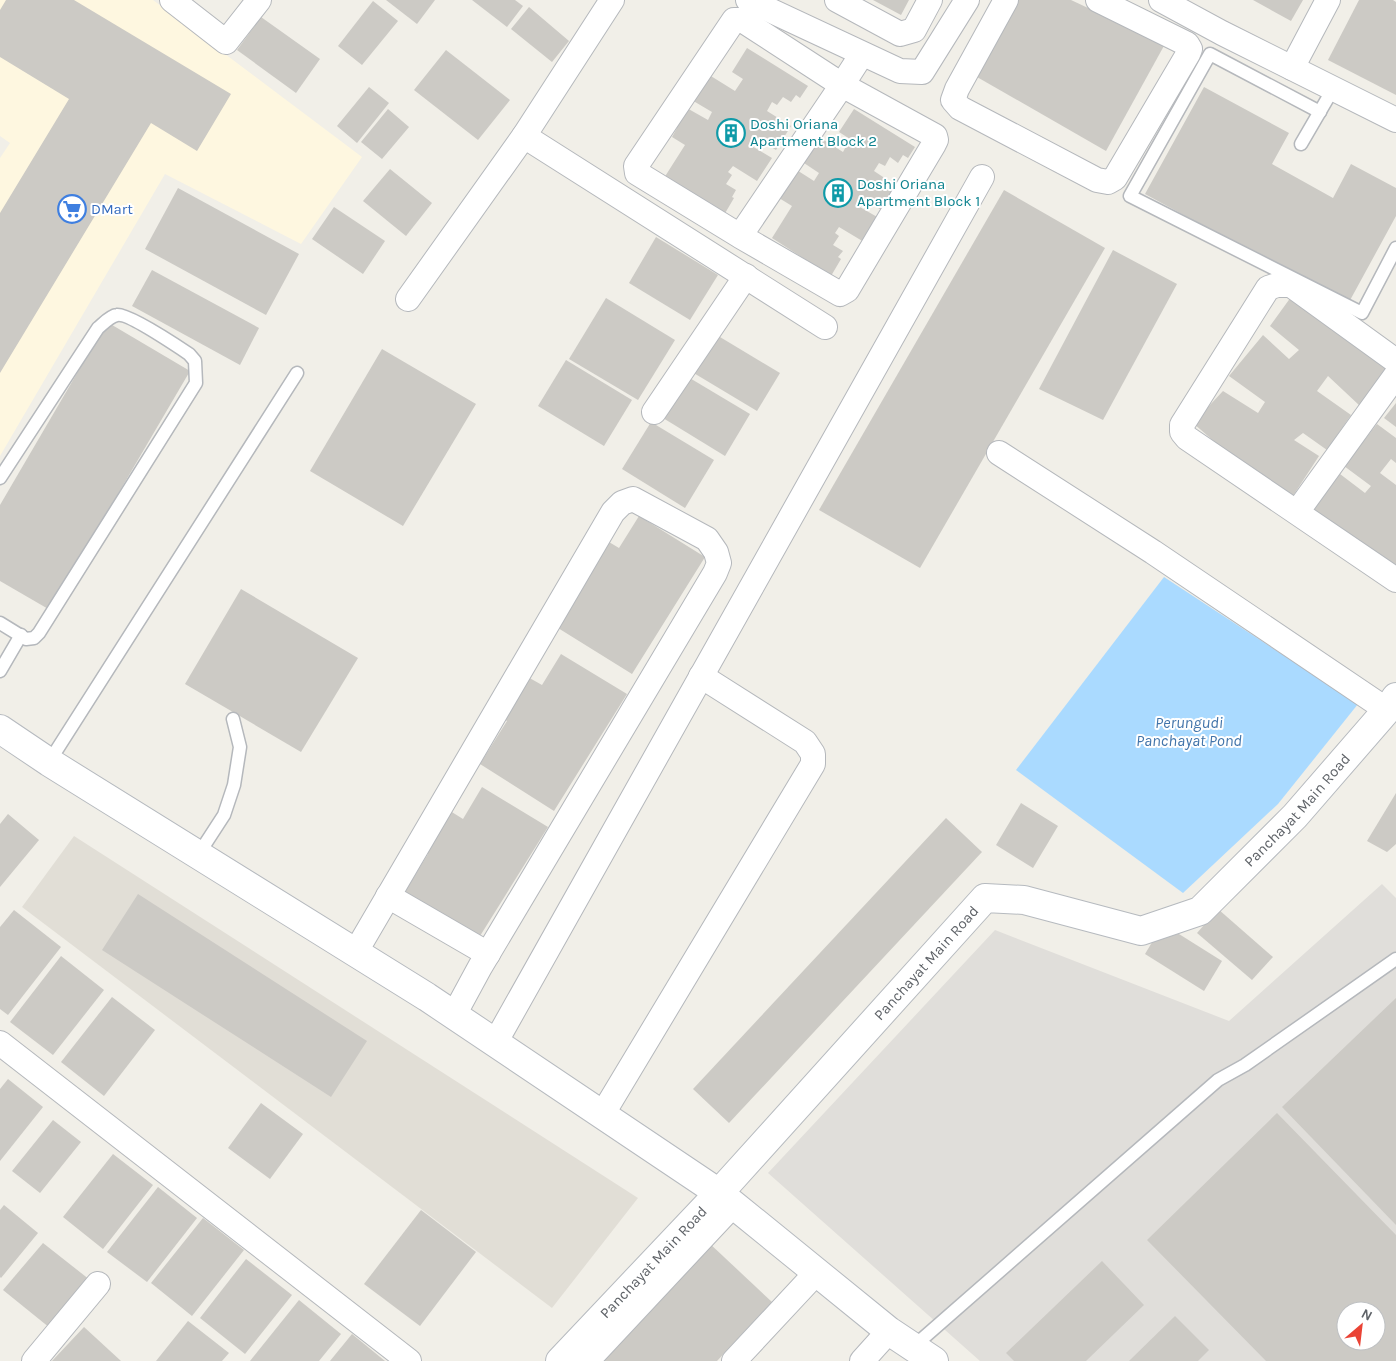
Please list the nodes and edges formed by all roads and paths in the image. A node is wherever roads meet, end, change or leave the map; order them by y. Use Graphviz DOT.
graph roads {
  1 [pos="172,0"];
  2 [pos="259,0"];
  3 [pos="612,0"];
  4 [pos="748,0"];
  5 [pos="837,0"];
  6 [pos="930,0"];
  7 [pos="967,0"];
  8 [pos="1006,0"];
  9 [pos="1100,0"];
  10 [pos="1328,0"];
  11 [pos="1176,4"];
  12 [pos="862,54"];
  13 [pos="1292,68"];
  14 [pos="842,85"];
  15 [pos="1333,89"];
  16 [pos="1320,112"];
  17 [pos="1396,120"];
  18 [pos="524,136"];
  19 [pos="1301,144"];
  20 [pos="982,177"];
  21 [pos="740,236"];
  22 [pos="1396,248"];
  23 [pos="746,276"];
  24 [pos="408,299"];
  25 [pos="825,327"];
  26 [pos="1396,361"];
  27 [pos="297,373"];
  28 [pos="1396,375"];
  29 [pos="654,412"];
  30 [pos="999,453"];
  31 [pos="0,478"];
  32 [pos="1297,512"];
  33 [pos="1396,580"];
  34 [pos="0,623"];
  35 [pos="21,635"];
  36 [pos="0,672"];
  37 [pos="702,676"];
  38 [pos="1391,704"];
  39 [pos="233,719"];
  40 [pos="2,734"];
  41 [pos="49,762"];
  42 [pos="198,855"];
  43 [pos="388,896"];
  44 [pos="355,953"];
  45 [pos="488,954"];
  46 [pos="1396,959"];
  47 [pos="454,1015"];
  48 [pos="0,1043"];
  49 [pos="495,1043"];
  50 [pos="602,1115"];
  51 [pos="726,1199"];
  52 [pos="817,1272"];
  53 [pos="98,1284"];
  54 [pos="889,1331"];
  55 [pos="923,1354"];
  56 [pos="34,1361"];
  57 [pos="409,1361"];
  58 [pos="560,1361"];
  59 [pos="587,1361"];
  60 [pos="734,1361"];
  61 [pos="862,1361"];
  1 -- 2 [label="street"];
  3 -- 18 [label="street"];
  4 -- 12 [label="street"];
  5 -- 6 [label="street"];
  7 -- 12 [label="street"];
  8 -- 9 [label="street"];
  10 -- 13 [label="street"];
  11 -- 13 [label="street"];
  12 -- 14 [label="street"];
  13 -- 15 [label="street"];
  14 -- 21 [label="street"];
  14 -- 21 [label="street"];
  14 -- 21 [label="street"];
  15 -- 16 [label="lane"];
  15 -- 17 [label="street"];
  16 -- 19 [label="lane"];
  16 -- 22 [label="lane"];
  18 -- 23 [label="street"];
  18 -- 24 [label="street"];
  20 -- 37 [label="street"];
  23 -- 25 [label="street"];
  23 -- 29 [label="street"];
  26 -- 32 [label="street"];
  27 -- 41 [label="lane"];
  28 -- 32 [label="street"];
  30 -- 38 [label="street"];
  31 -- 35 [label="lane"];
  32 -- 33 [label="street"];
  34 -- 35 [label="lane"];
  35 -- 36 [label="lane"];
  37 -- 49 [label="street"];
  37 -- 50 [label="street"];
  38 -- 51 [label="street, Panchayat Main Road"];
  39 -- 42 [label="lane"];
  40 -- 41 [label="street"];
  41 -- 42 [label="street"];
  42 -- 44 [label="street"];
  43 -- 44 [label="street"];
  43 -- 45 [label="street"];
  43 -- 45 [label="street"];
  44 -- 47 [label="street"];
  45 -- 47 [label="street"];
  46 -- 55 [label="lane"];
  47 -- 49 [label="street"];
  48 -- 57 [label="street"];
  49 -- 50 [label="street"];
  50 -- 51 [label="street"];
  51 -- 52 [label="street"];
  51 -- 58 [label="street, Panchayat Main Road"];
  51 -- 59 [label="street"];
  52 -- 54 [label="street"];
  52 -- 60 [label="street"];
  53 -- 56 [label="street"];
  54 -- 55 [label="street"];
  54 -- 61 [label="street"];
}
